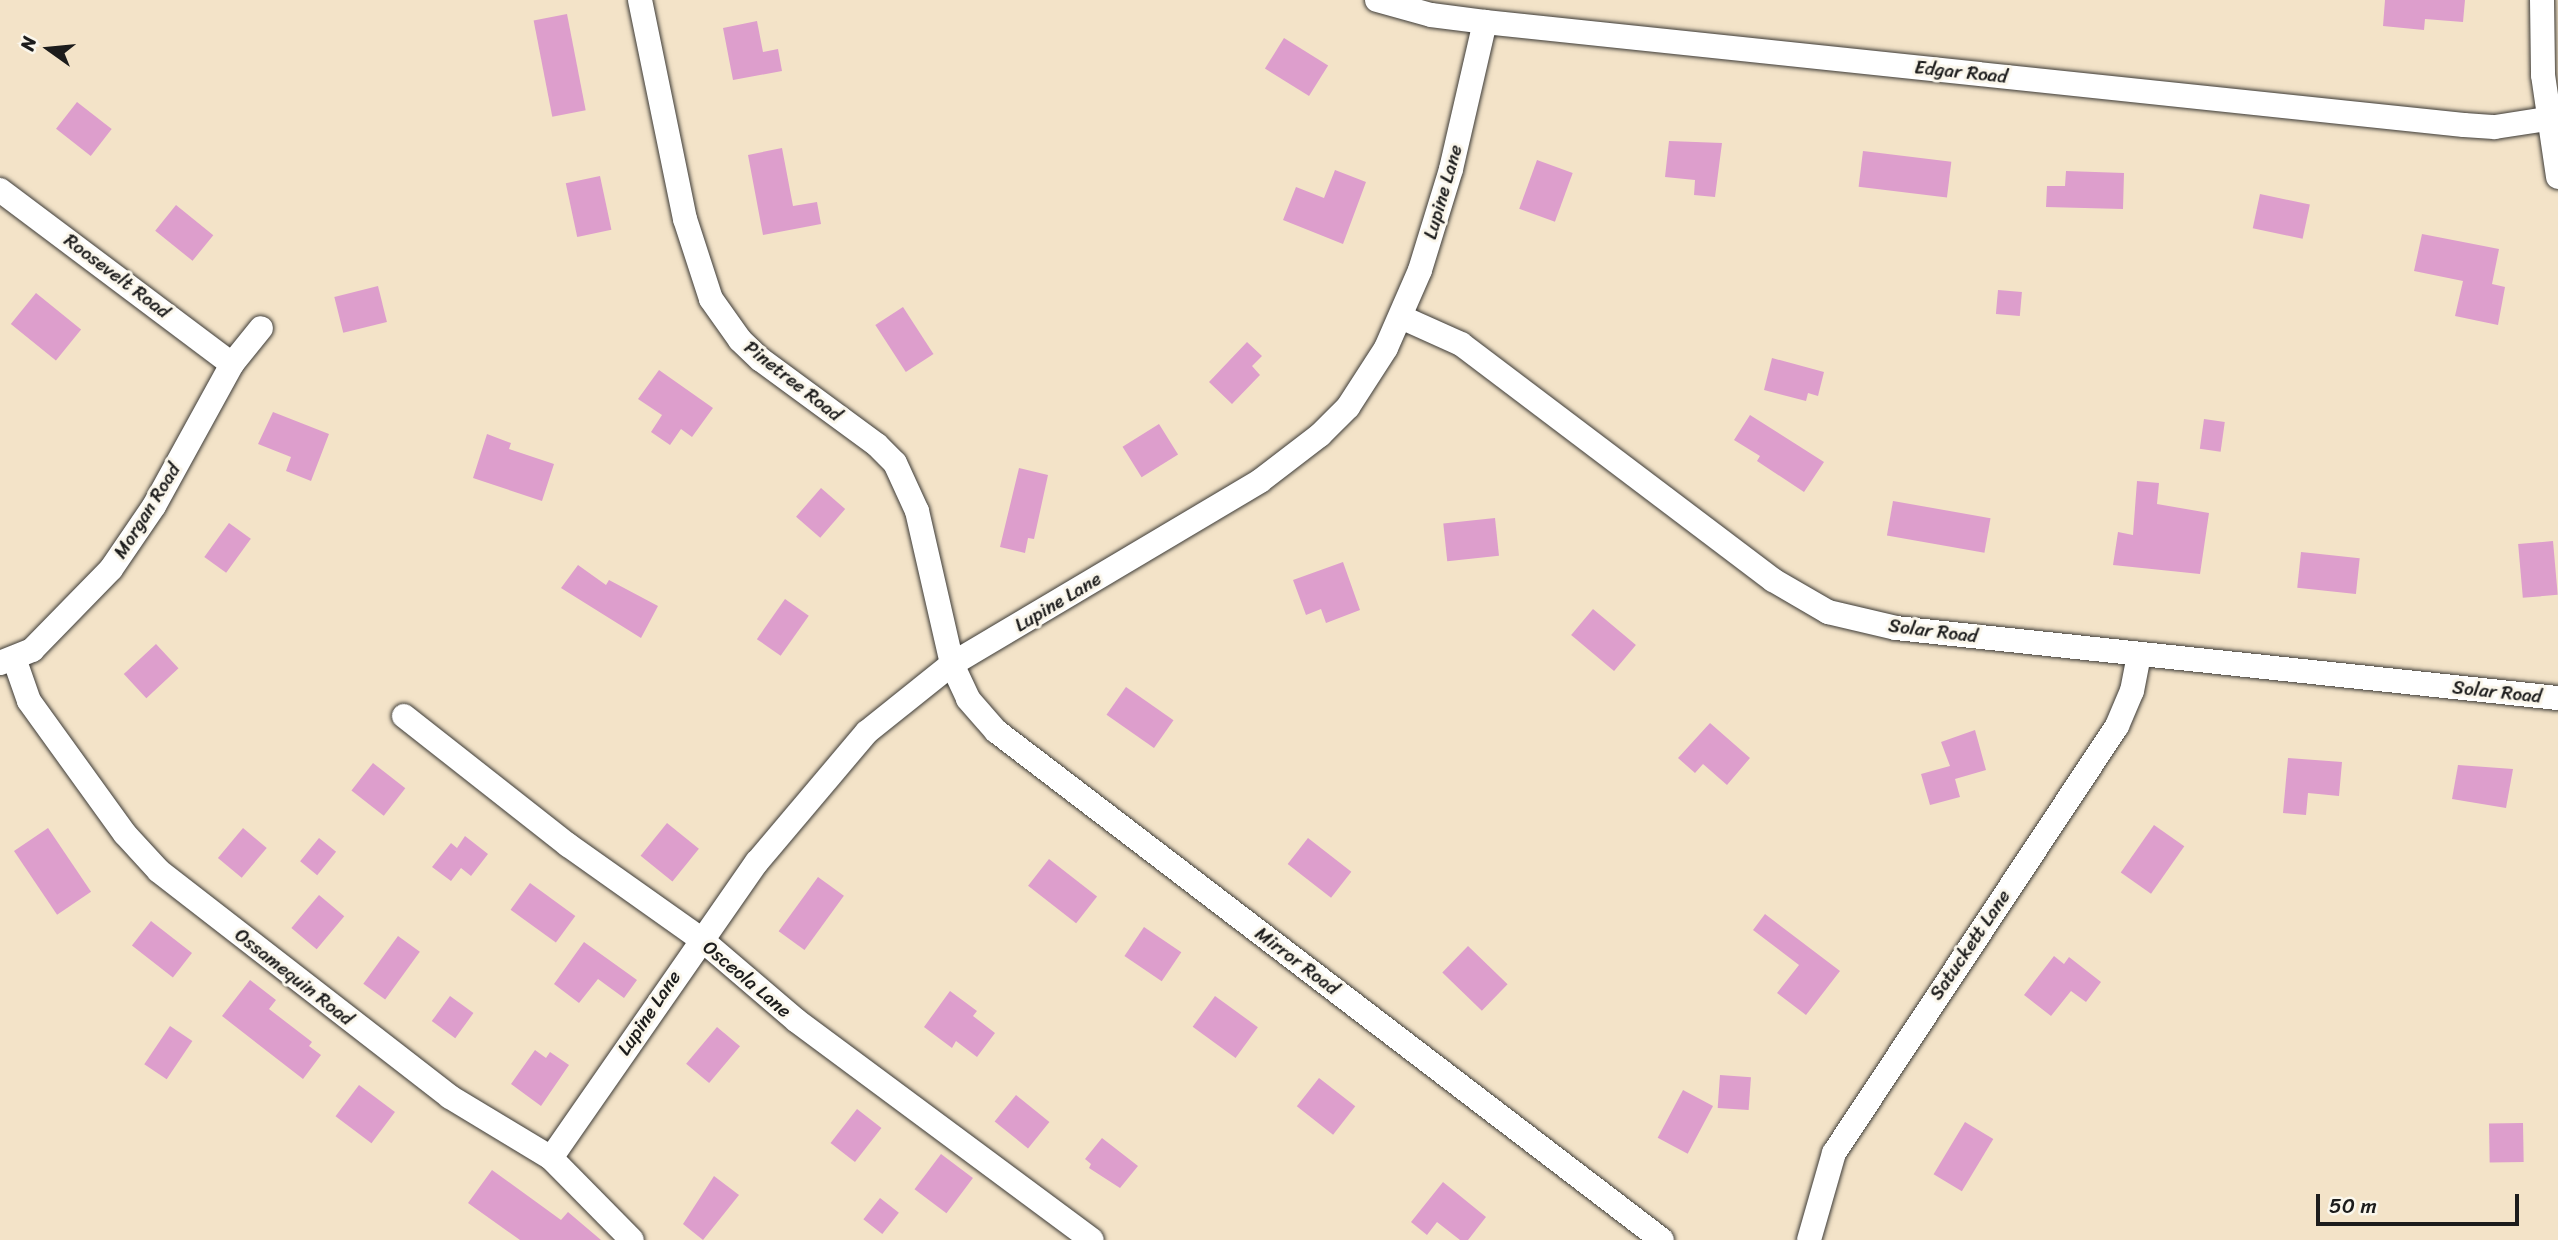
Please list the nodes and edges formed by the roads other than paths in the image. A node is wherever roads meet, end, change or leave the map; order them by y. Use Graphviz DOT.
graph roads {
  1 [pos="640,0"];
  2 [pos="1377,0"];
  3 [pos="2542,0"];
  4 [pos="1485,22"];
  5 [pos="2547,119"];
  6 [pos="2558,177"];
  7 [pos="0,190"];
  8 [pos="1401,317"];
  9 [pos="261,328"];
  10 [pos="232,364"];
  11 [pos="2138,654"];
  12 [pos="7,662"];
  13 [pos="952,664"];
  14 [pos="2558,698"];
  15 [pos="404,716"];
  16 [pos="701,939"];
  17 [pos="551,1158"];
  18 [pos="632,1240"];
  19 [pos="1092,1240"];
  20 [pos="1661,1240"];
  21 [pos="1809,1240"];
  1 -- 13 [label="street, Pinetree Road"];
  2 -- 4 [label="street, Edgar Road"];
  3 -- 5 [label="street"];
  4 -- 5 [label="street, Edgar Road"];
  4 -- 8 [label="street, Lupine Lane"];
  5 -- 6 [label="street"];
  7 -- 10 [label="street, Roosevelt Road"];
  8 -- 11 [label="street, Solar Road"];
  8 -- 13 [label="street, Lupine Lane"];
  9 -- 10 [label="street, Morgan Road"];
  10 -- 12 [label="street, Morgan Road"];
  11 -- 14 [label="street, Solar Road"];
  11 -- 21 [label="street, Satuckett Lane"];
  12 -- 17 [label="street, Ossamequin Road"];
  13 -- 16 [label="street, Lupine Lane"];
  13 -- 20 [label="street, Mirror Road"];
  15 -- 16 [label="street, Osceola Lane"];
  16 -- 17 [label="street, Lupine Lane"];
  16 -- 19 [label="street, Osceola Lane"];
  17 -- 18 [label="street, Ossamequin Road"];
}
